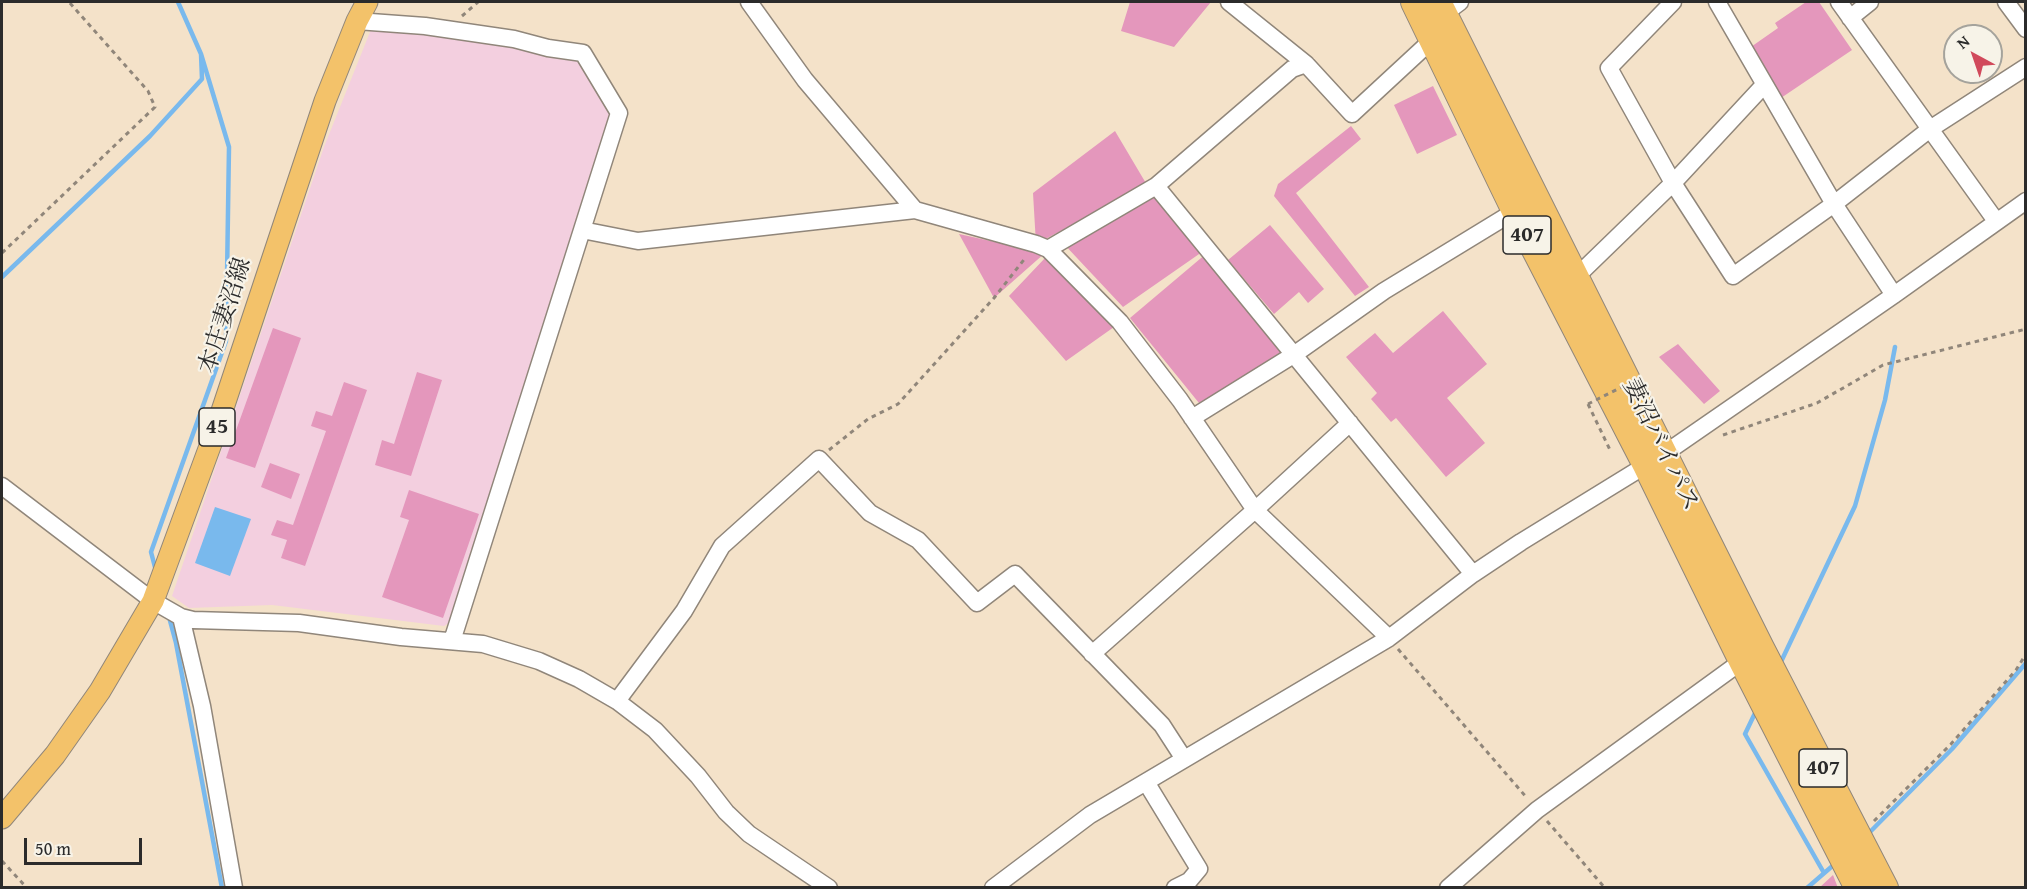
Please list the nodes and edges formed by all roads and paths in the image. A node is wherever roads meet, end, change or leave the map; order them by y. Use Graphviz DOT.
graph roads {
  1 [pos="69,2"];
  2 [pos="749,2"];
  3 [pos="1229,2"];
  4 [pos="1414,2"];
  5 [pos="1673,2"];
  6 [pos="1717,2"];
  7 [pos="1839,2"];
  8 [pos="1870,2"];
  9 [pos="2006,2"];
  10 [pos="1447,6"];
  11 [pos="363,8"];
  12 [pos="1850,18"];
  13 [pos="2025,29"];
  14 [pos="1432,40"];
  15 [pos="1306,64"];
  16 [pos="2025,67"];
  17 [pos="1764,85"];
  18 [pos="1930,129"];
  19 [pos="1673,183"];
  20 [pos="1156,186"];
  21 [pos="2025,201"];
  22 [pos="1834,204"];
  23 [pos="915,210"];
  24 [pos="1515,211"];
  25 [pos="1996,221"];
  26 [pos="582,230"];
  27 [pos="1042,247"];
  28 [pos="2,253"];
  29 [pos="1576,276"];
  30 [pos="1894,295"];
  31 [pos="2025,329"];
  32 [pos="1295,354"];
  33 [pos="1644,376"];
  34 [pos="1192,418"];
  35 [pos="1350,423"];
  36 [pos="1719,436"];
  37 [pos="1611,452"];
  38 [pos="819,459"];
  39 [pos="1655,460"];
  40 [pos="2,486"];
  41 [pos="1255,510"];
  42 [pos="1473,574"];
  43 [pos="153,602"];
  44 [pos="180,617"];
  45 [pos="1389,638"];
  46 [pos="452,641"];
  47 [pos="1092,654"];
  48 [pos="2025,654"];
  49 [pos="1751,655"];
  50 [pos="617,701"];
  51 [pos="1184,759"];
  52 [pos="1146,782"];
  53 [pos="1537,810"];
  54 [pos="2,818"];
  55 [pos="1870,826"];
  56 [pos="2,861"];
  57 [pos="1186,885"];
  58 [pos="27,888"];
  59 [pos="234,888"];
  60 [pos="829,888"];
  61 [pos="993,888"];
  62 [pos="1448,888"];
  63 [pos="1605,888"];
  64 [pos="1858,888"];
  65 [pos="1885,888"];
  1 -- 28 [label="path"];
  2 -- 23 [label="street"];
  3 -- 15 [label="street"];
  4 -- 14 [label="highway, 妻沼バイパス / 407"];
  5 -- 19 [label="street"];
  6 -- 17 [label="street"];
  7 -- 12 [label="street"];
  8 -- 12 [label="street"];
  9 -- 13 [label="street"];
  10 -- 29 [label="highway, 妻沼バイパス / 407"];
  11 -- 26 [label="street"];
  11 -- 43 [label="main road, 本庄妻沼線 / 45"];
  12 -- 18 [label="street"];
  14 -- 15 [label="street"];
  14 -- 24 [label="highway, 妻沼バイパス / 407"];
  15 -- 20 [label="street"];
  16 -- 18 [label="street"];
  17 -- 19 [label="street"];
  17 -- 22 [label="street"];
  18 -- 22 [label="street"];
  18 -- 25 [label="street"];
  19 -- 22 [label="street"];
  19 -- 29 [label="street"];
  20 -- 27 [label="street"];
  20 -- 32 [label="street"];
  21 -- 25 [label="street"];
  22 -- 30 [label="street"];
  23 -- 26 [label="street"];
  23 -- 27 [label="street"];
  24 -- 32 [label="street"];
  24 -- 39 [label="highway, 妻沼バイパス / 407"];
  25 -- 30 [label="street"];
  26 -- 46 [label="street"];
  27 -- 34 [label="street"];
  27 -- 38 [label="path"];
  29 -- 39 [label="highway, 妻沼バイパス / 407"];
  30 -- 39 [label="street"];
  31 -- 36 [label="path"];
  32 -- 34 [label="street"];
  32 -- 35 [label="street"];
  33 -- 37 [label="path, bridge"];
  34 -- 41 [label="street"];
  35 -- 41 [label="street"];
  35 -- 42 [label="street"];
  38 -- 47 [label="street"];
  38 -- 50 [label="street"];
  39 -- 42 [label="street"];
  39 -- 49 [label="highway, 妻沼バイパス / 407"];
  40 -- 43 [label="street"];
  41 -- 45 [label="street"];
  41 -- 47 [label="street"];
  42 -- 45 [label="street"];
  43 -- 44 [label="street"];
  43 -- 54 [label="main road, 本庄妻沼線 / 45"];
  44 -- 46 [label="street"];
  44 -- 59 [label="street"];
  45 -- 51 [label="street"];
  45 -- 53 [label="path"];
  46 -- 50 [label="street"];
  47 -- 51 [label="street"];
  48 -- 55 [label="path"];
  49 -- 53 [label="street"];
  49 -- 64 [label="highway, 妻沼バイパス / 407"];
  49 -- 65 [label="highway, 妻沼バイパス / 407"];
  50 -- 60 [label="street"];
  51 -- 52 [label="street"];
  52 -- 57 [label="street"];
  52 -- 61 [label="street"];
  53 -- 62 [label="street"];
  53 -- 63 [label="path"];
  56 -- 58 [label="path"];
}
